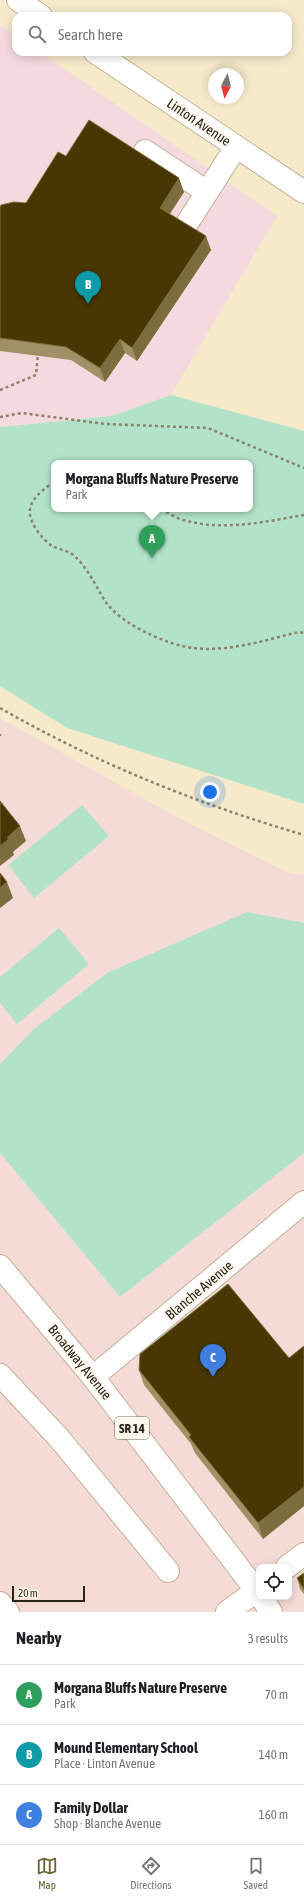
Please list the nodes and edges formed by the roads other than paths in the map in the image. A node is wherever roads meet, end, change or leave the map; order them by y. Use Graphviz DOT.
graph roads {
  1 [pos="18,0"];
  2 [pos="35,12"];
  3 [pos="101,56"];
  4 [pos="236,147"];
  5 [pos="145,150"];
  6 [pos="207,192"];
  7 [pos="304,192"];
  8 [pos="188,222"];
  9 [pos="303,1205"];
  10 [pos="0,1266"];
  11 [pos="0,1375"];
  12 [pos="93,1377"];
  13 [pos="304,1554"];
  14 [pos="291,1564"];
  15 [pos="168,1571"];
  16 [pos="256,1588"];
  17 [pos="256,1594"];
  18 [pos="264,1600"];
  19 [pos="0,1603"];
  20 [pos="8,1612"];
  21 [pos="227,1612"];
  22 [pos="271,1612"];
  1 -- 2 [label="street"];
  3 -- 4 [label="street, Linton Avenue"];
  4 -- 6 [label="street"];
  4 -- 7 [label="street, Linton Avenue"];
  5 -- 6 [label="street"];
  6 -- 8 [label="street"];
  9 -- 12 [label="street, Blanche Avenue"];
  10 -- 12 [label="street, Broadway Avenue / SR 14"];
  11 -- 15 [label="street"];
  12 -- 16 [label="street, Broadway Avenue / SR 14"];
  13 -- 14 [label="street"];
  17 -- 21 [label="street"];
  18 -- 22 [label="street, Broadway Avenue / SR 14"];
  19 -- 20 [label="street"];
}
